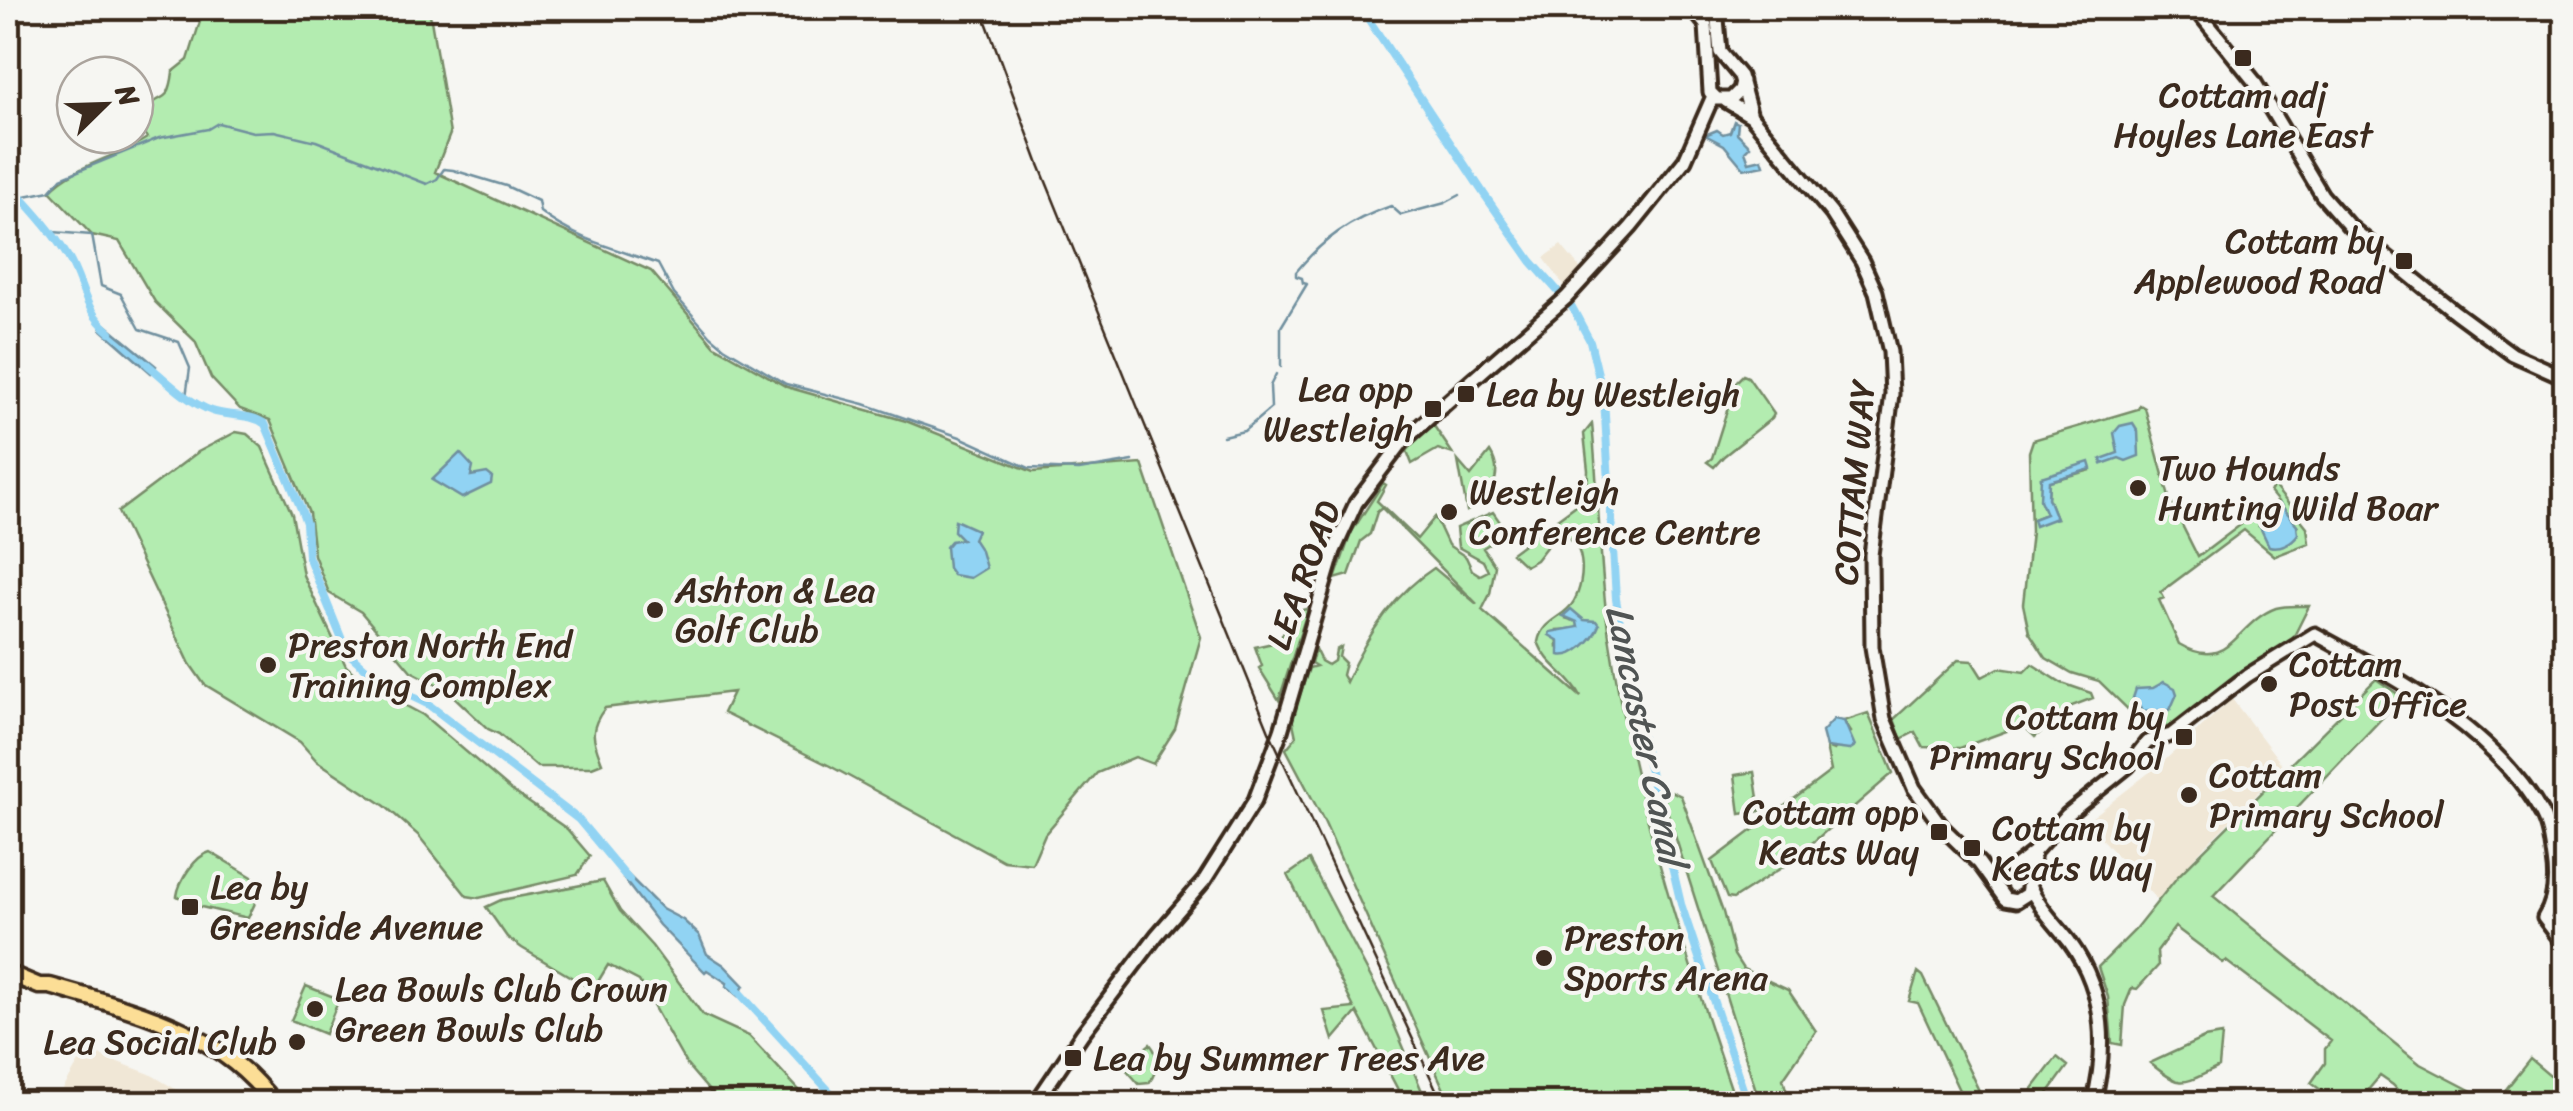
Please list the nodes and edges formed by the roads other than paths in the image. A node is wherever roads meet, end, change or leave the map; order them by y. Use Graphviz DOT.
graph roads {
  1 [pos="1693,8"];
  2 [pos="1715,8"];
  3 [pos="2195,8"];
  4 [pos="1728,66"];
  5 [pos="1707,78"];
  6 [pos="1742,81"];
  7 [pos="1721,99"];
  8 [pos="1751,116"];
  9 [pos="2566,378"];
  10 [pos="2034,852"];
  11 [pos="1979,863"];
  12 [pos="2010,870"];
  13 [pos="2029,882"];
  14 [pos="1998,889"];
  15 [pos="2016,902"];
  16 [pos="2045,914"];
  17 [pos="2566,947"];
  18 [pos="8,963"];
  19 [pos="8,974"];
  20 [pos="50,986"];
  21 [pos="274,1104"];
  22 [pos="1035,1104"];
  23 [pos="2092,1104"];
  1 -- 2 [label="street"];
  1 -- 5 [label="street"];
  2 -- 4 [label="street"];
  3 -- 9 [label="street"];
  4 -- 5 [label="street"];
  4 -- 6 [label="street"];
  5 -- 7 [label="street"];
  6 -- 7 [label="street"];
  6 -- 8 [label="street, COTTAM WAY"];
  7 -- 8 [label="street, COTTAM WAY"];
  7 -- 22 [label="street, LEA ROAD"];
  8 -- 11 [label="street, COTTAM WAY"];
  10 -- 12 [label="street"];
  10 -- 13 [label="street"];
  10 -- 17 [label="street"];
  11 -- 12 [label="street"];
  11 -- 14 [label="street, COTTAM WAY"];
  12 -- 13 [label="street"];
  12 -- 14 [label="street"];
  13 -- 15 [label="street"];
  13 -- 16 [label="street"];
  14 -- 15 [label="street"];
  15 -- 16 [label="street"];
  16 -- 23 [label="street"];
  18 -- 20 [label="highway"];
  19 -- 20 [label="highway"];
  20 -- 21 [label="highway"];
}
